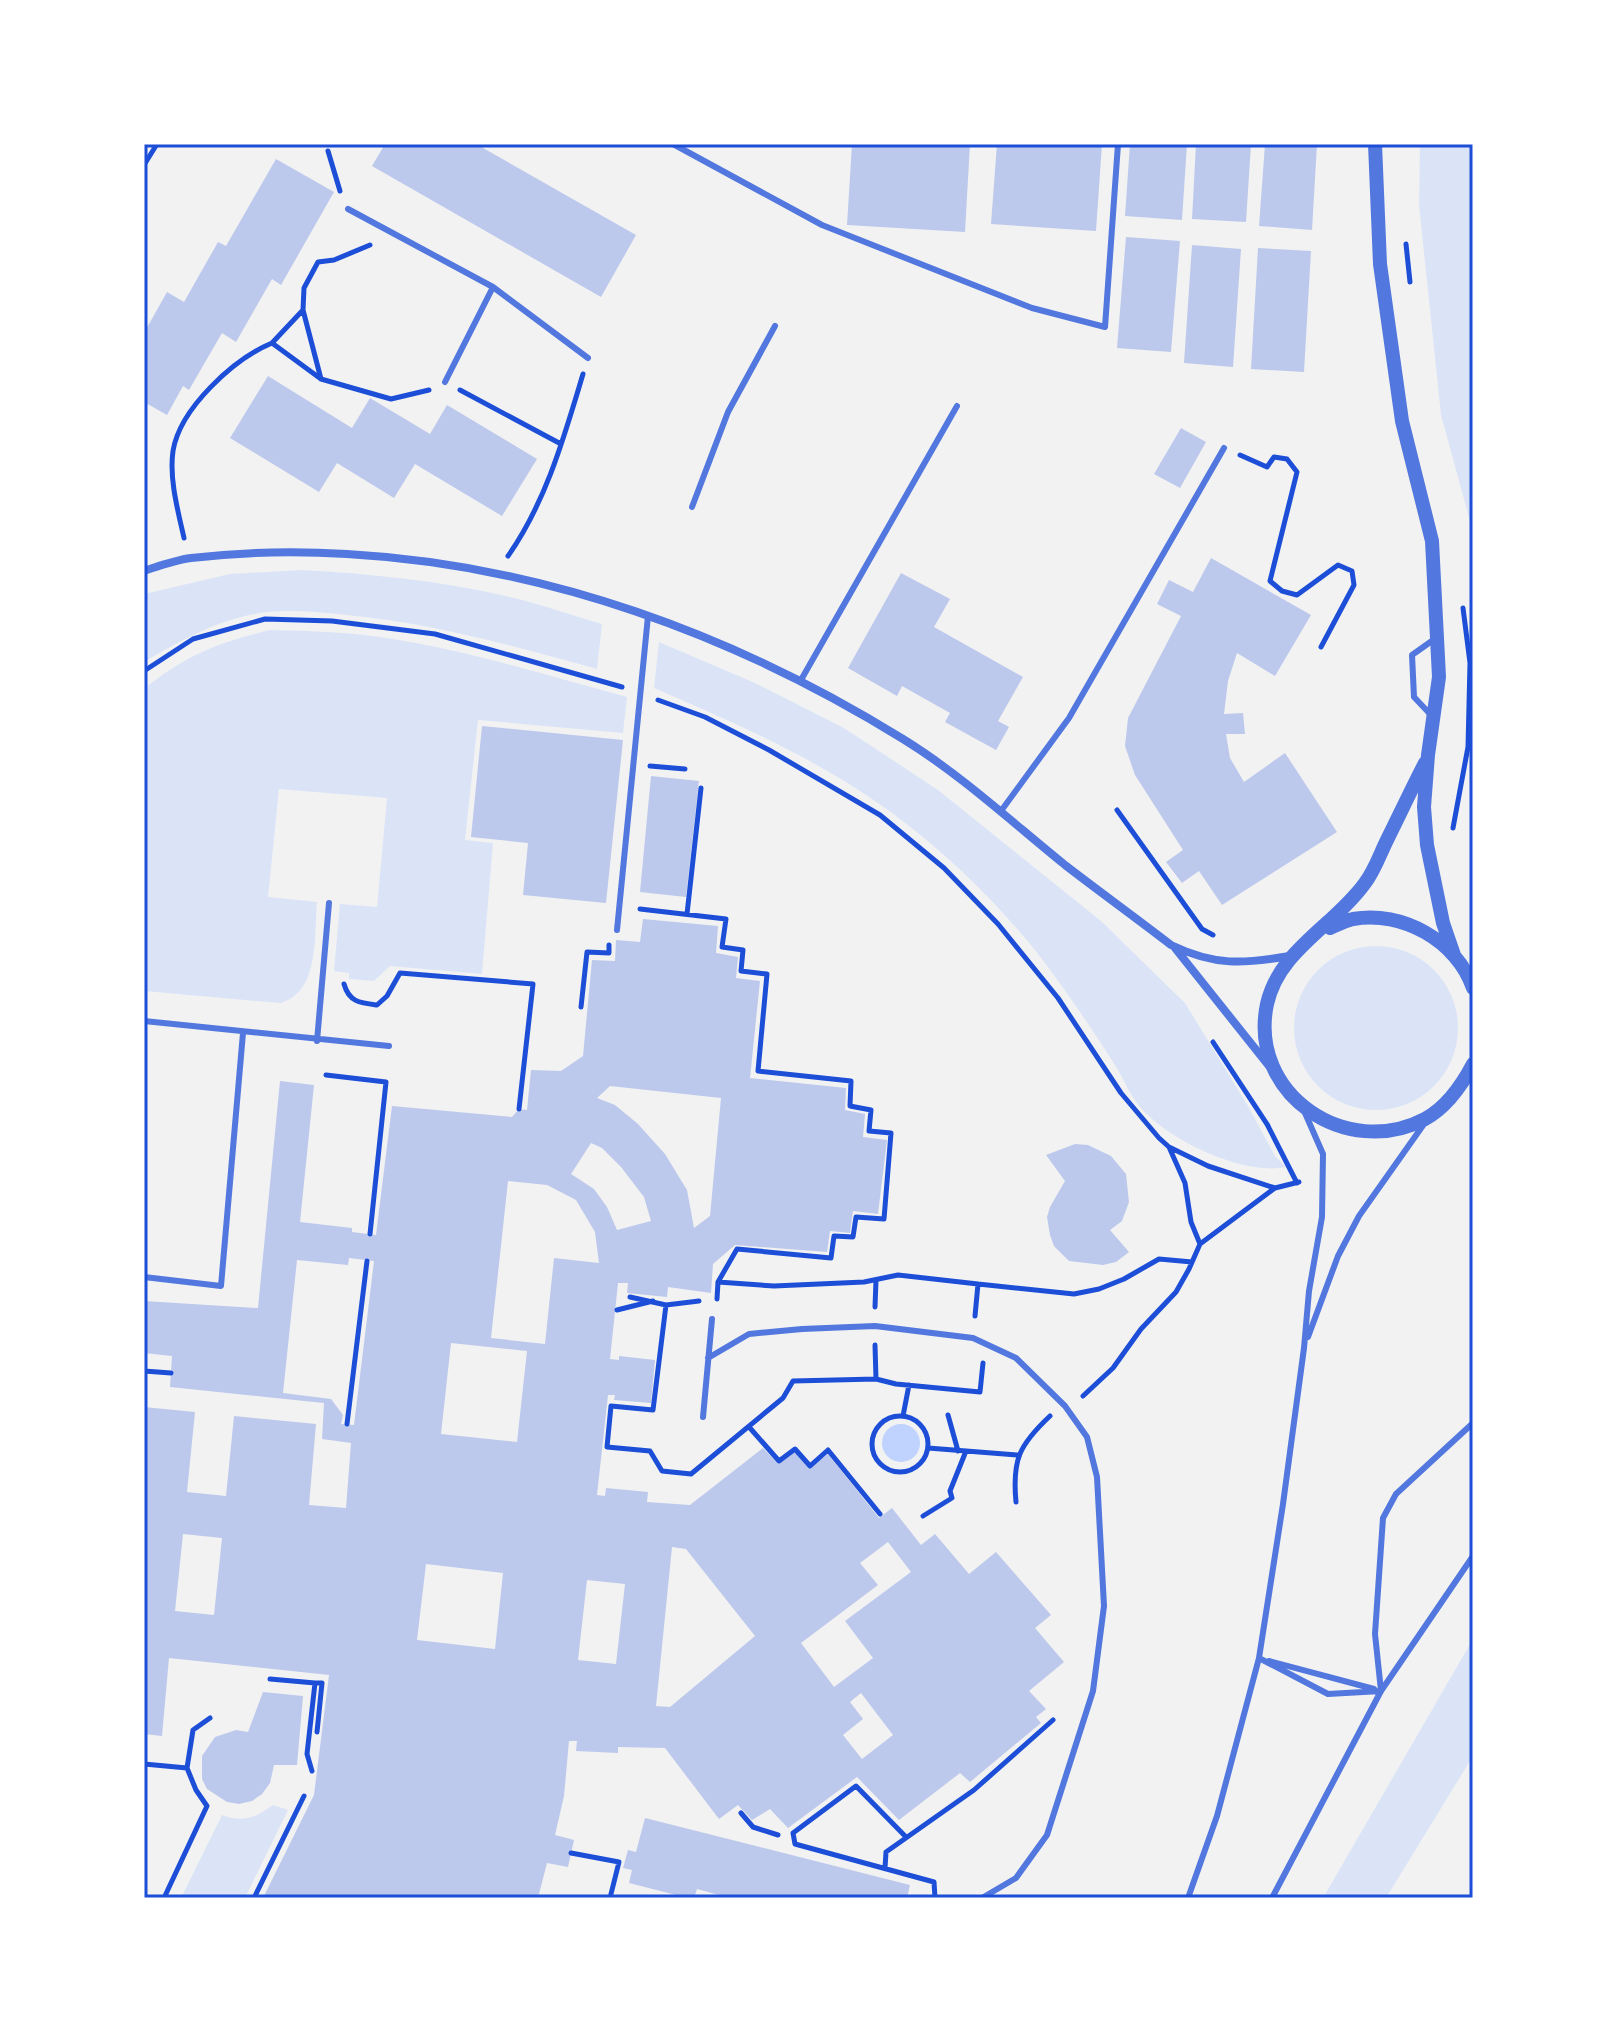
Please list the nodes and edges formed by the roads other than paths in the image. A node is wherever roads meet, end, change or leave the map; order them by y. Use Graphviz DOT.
graph roads {
  1 [pos="673,144"];
  2 [pos="1118,144"];
  3 [pos="1375,144"];
  4 [pos="348,209"];
  5 [pos="493,287"];
  6 [pos="775,326"];
  7 [pos="588,358"];
  8 [pos="445,382"];
  9 [pos="957,406"];
  10 [pos="1224,448"];
  11 [pos="692,507"];
  12 [pos="144,571"];
  13 [pos="648,616"];
  14 [pos="1439,636"];
  15 [pos="801,680"];
  16 [pos="1434,717"];
  17 [pos="1428,755"];
  18 [pos="1001,811"];
  19 [pos="329,903"];
  20 [pos="617,930"];
  21 [pos="1318,933"];
  22 [pos="1171,945"];
  23 [pos="1454,955"];
  24 [pos="1290,956"];
  25 [pos="1472,982"];
  26 [pos="144,1021"];
  27 [pos="243,1033"];
  28 [pos="317,1041"];
  29 [pos="389,1046"];
  30 [pos="1473,1064"];
  31 [pos="1283,1084"];
  32 [pos="1465,1091"];
  33 [pos="1302,1106"];
  34 [pos="1428,1118"];
  35 [pos="144,1277"];
  36 [pos="712,1319"];
  37 [pos="1304,1348"];
  38 [pos="708,1358"];
  39 [pos="703,1417"];
  40 [pos="1473,1423"];
  41 [pos="1473,1556"];
  42 [pos="1259,1658"];
  43 [pos="1381,1691"];
  44 [pos="982,1898"];
  45 [pos="1188,1898"];
  46 [pos="1272,1898"];
  1 -- 2 [label="lane"];
  3 -- 14 [label="street"];
  4 -- 5 [label="lane"];
  5 -- 7 [label="lane"];
  5 -- 8 [label="lane"];
  6 -- 11 [label="lane"];
  9 -- 15 [label="lane"];
  10 -- 18 [label="lane"];
  12 -- 13 [label="street"];
  13 -- 15 [label="street"];
  13 -- 20 [label="lane"];
  14 -- 16 [label="street"];
  14 -- 16 [label="lane"];
  15 -- 18 [label="street"];
  16 -- 17 [label="street"];
  17 -- 21 [label="street"];
  17 -- 23 [label="street"];
  18 -- 22 [label="street"];
  19 -- 28 [label="lane"];
  21 -- 23 [label="street"];
  21 -- 24 [label="street"];
  22 -- 24 [label="street"];
  22 -- 31 [label="street"];
  23 -- 25 [label="street"];
  24 -- 31 [label="street"];
  26 -- 27 [label="lane"];
  27 -- 28 [label="lane"];
  27 -- 35 [label="lane"];
  28 -- 29 [label="lane"];
  30 -- 32 [label="street"];
  31 -- 33 [label="street"];
  32 -- 34 [label="street"];
  33 -- 34 [label="street"];
  33 -- 37 [label="lane"];
  34 -- 37 [label="lane"];
  36 -- 38 [label="lane"];
  37 -- 42 [label="lane"];
  38 -- 39 [label="lane"];
  38 -- 44 [label="lane"];
  40 -- 43 [label="lane"];
  41 -- 43 [label="lane"];
  42 -- 43 [label="lane"];
  42 -- 43 [label="lane"];
  42 -- 45 [label="lane"];
  43 -- 46 [label="lane"];
}
